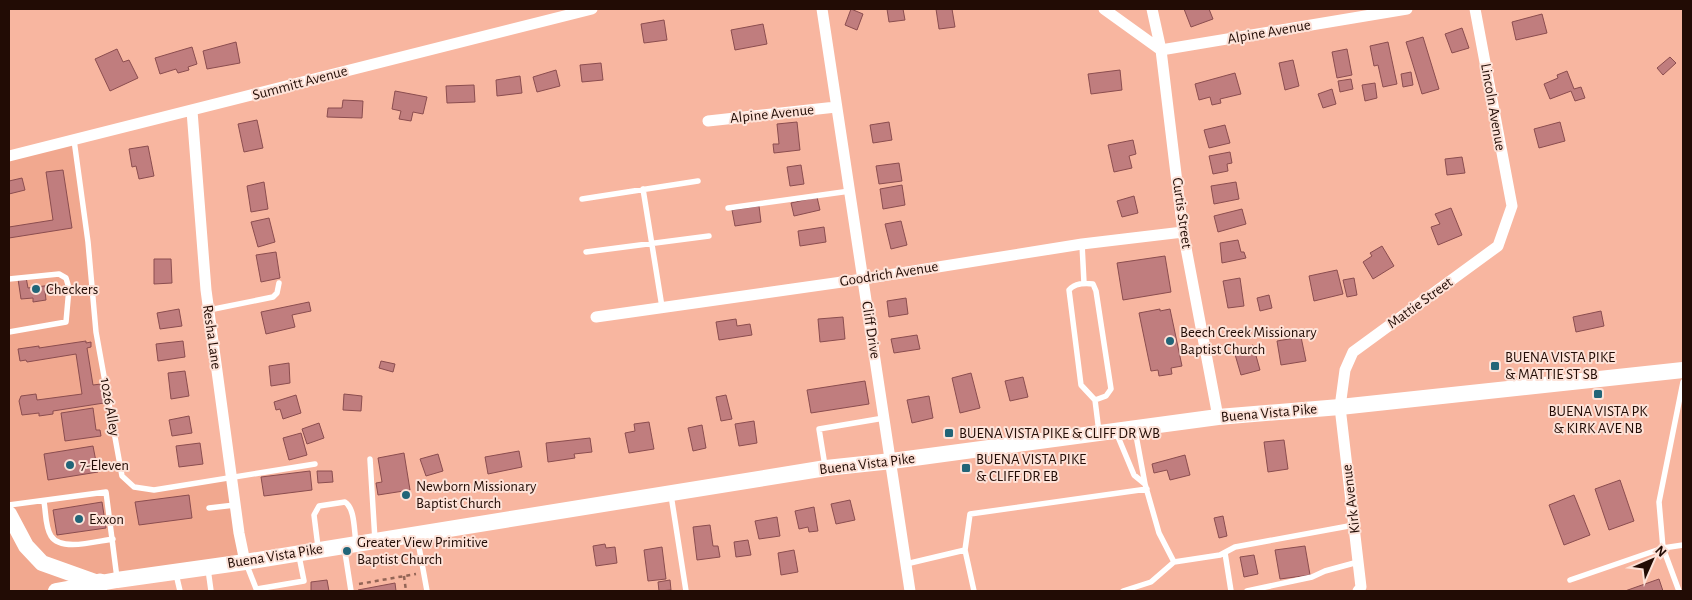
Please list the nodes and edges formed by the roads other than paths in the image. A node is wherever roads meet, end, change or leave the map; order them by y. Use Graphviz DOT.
graph roads {
  1 [pos="592,9"];
  2 [pos="822,9"];
  3 [pos="1104,9"];
  4 [pos="1152,9"];
  5 [pos="1407,9"];
  6 [pos="1475,9"];
  7 [pos="1161,50"];
  8 [pos="836,108"];
  9 [pos="192,111"];
  10 [pos="708,122"];
  11 [pos="74,140"];
  12 [pos="9,156"];
  13 [pos="698,182"];
  14 [pos="643,189"];
  15 [pos="850,191"];
  16 [pos="582,199"];
  17 [pos="1512,206"];
  18 [pos="728,208"];
  19 [pos="1183,232"];
  20 [pos="708,236"];
  21 [pos="651,244"];
  22 [pos="1082,244"];
  23 [pos="586,252"];
  24 [pos="9,279"];
  25 [pos="863,279"];
  26 [pos="279,283"];
  27 [pos="1084,283"];
  28 [pos="662,307"];
  29 [pos="208,310"];
  30 [pos="596,317"];
  31 [pos="9,332"];
  32 [pos="1683,370"];
  33 [pos="1683,382"];
  34 [pos="1095,400"];
  35 [pos="1340,407"];
  36 [pos="1218,417"];
  37 [pos="885,418"];
  38 [pos="1135,428"];
  39 [pos="1107,431"];
  40 [pos="370,459"];
  41 [pos="892,461"];
  42 [pos="315,464"];
  43 [pos="826,468"];
  44 [pos="232,478"];
  45 [pos="1146,486"];
  46 [pos="670,493"];
  47 [pos="44,502"];
  48 [pos="9,505"];
  49 [pos="235,505"];
  50 [pos="209,508"];
  51 [pos="9,514"];
  52 [pos="1354,525"];
  53 [pos="416,534"];
  54 [pos="113,539"];
  55 [pos="375,540"];
  56 [pos="350,544"];
  57 [pos="1683,545"];
  58 [pos="1663,548"];
  59 [pos="318,550"];
  60 [pos="965,550"];
  61 [pos="299,553"];
  62 [pos="1225,553"];
  63 [pos="245,562"];
  64 [pos="1174,562"];
  65 [pos="1358,562"];
  66 [pos="906,564"];
  67 [pos="207,567"];
  68 [pos="176,571"];
  69 [pos="1570,580"];
  70 [pos="109,582"];
  71 [pos="354,589"];
  72 [pos="257,590"];
  73 [pos="56,591"];
  74 [pos="80,591"];
  75 [pos="180,591"];
  76 [pos="211,591"];
  77 [pos="426,591"];
  78 [pos="686,591"];
  79 [pos="910,591"];
  80 [pos="974,591"];
  81 [pos="1123,591"];
  82 [pos="1231,591"];
  83 [pos="1247,591"];
  84 [pos="1358,591"];
  85 [pos="1679,591"];
  1 -- 9 [label="street, Summitt Avenue"];
  2 -- 8 [label="street, Cliff Drive"];
  3 -- 7 [label="street"];
  4 -- 7 [label="street, Curtis Street"];
  5 -- 7 [label="street, Alpine Avenue"];
  6 -- 17 [label="street, Lincoln Avenue"];
  7 -- 19 [label="street, Curtis Street"];
  8 -- 10 [label="street, Alpine Avenue"];
  8 -- 15 [label="street, Cliff Drive"];
  9 -- 11 [label="street, Summitt Avenue"];
  9 -- 29 [label="street, Resha Lane"];
  11 -- 12 [label="street, Summitt Avenue"];
  11 -- 44 [label="lane, 1026 Alley"];
  13 -- 14 [label="lane"];
  14 -- 16 [label="lane"];
  14 -- 21 [label="lane"];
  15 -- 18 [label="lane"];
  15 -- 25 [label="street, Cliff Drive"];
  17 -- 35 [label="street, Mattie Street"];
  19 -- 22 [label="street, Goodrich Avenue"];
  19 -- 36 [label="street, Curtis Street"];
  20 -- 21 [label="lane"];
  21 -- 23 [label="lane"];
  21 -- 28 [label="lane"];
  22 -- 25 [label="street, Goodrich Avenue"];
  22 -- 27 [label="lane"];
  24 -- 31 [label="lane"];
  25 -- 28 [label="street, Goodrich Avenue"];
  25 -- 37 [label="street, Cliff Drive"];
  26 -- 29 [label="lane"];
  27 -- 34 [label="lane"];
  27 -- 34 [label="lane"];
  28 -- 30 [label="street, Goodrich Avenue"];
  29 -- 44 [label="street, Resha Lane"];
  32 -- 35 [label="main road, Buena Vista Pike"];
  33 -- 58 [label="lane"];
  34 -- 39 [label="lane"];
  35 -- 36 [label="main road, Buena Vista Pike"];
  35 -- 52 [label="street, Kirk Avenue"];
  36 -- 38 [label="main road, Buena Vista Pike"];
  37 -- 41 [label="street, Cliff Drive"];
  37 -- 43 [label="lane"];
  38 -- 39 [label="main road, Buena Vista Pike"];
  38 -- 45 [label="lane"];
  39 -- 41 [label="main road, Buena Vista Pike"];
  39 -- 45 [label="lane"];
  40 -- 55 [label="lane"];
  41 -- 43 [label="main road, Buena Vista Pike"];
  41 -- 66 [label="street, Cliff Drive"];
  42 -- 44 [label="lane, 1026 Alley"];
  43 -- 46 [label="main road, Buena Vista Pike"];
  44 -- 49 [label="street, Resha Lane"];
  45 -- 60 [label="lane"];
  45 -- 64 [label="lane"];
  46 -- 53 [label="main road, Buena Vista Pike"];
  46 -- 78 [label="lane"];
  47 -- 48 [label="lane"];
  47 -- 54 [label="lane"];
  47 -- 54 [label="lane"];
  49 -- 50 [label="lane"];
  49 -- 63 [label="street, Resha Lane"];
  51 -- 70 [label="main road"];
  52 -- 62 [label="lane"];
  52 -- 65 [label="street, Kirk Avenue"];
  53 -- 55 [label="main road, Buena Vista Pike"];
  53 -- 77 [label="lane"];
  54 -- 70 [label="lane"];
  55 -- 56 [label="main road, Buena Vista Pike"];
  56 -- 59 [label="main road, Buena Vista Pike"];
  56 -- 59 [label="lane"];
  56 -- 71 [label="lane"];
  57 -- 58 [label="lane"];
  58 -- 69 [label="lane"];
  58 -- 85 [label="lane"];
  59 -- 61 [label="main road, Buena Vista Pike"];
  60 -- 66 [label="lane"];
  60 -- 80 [label="lane"];
  61 -- 63 [label="main road, Buena Vista Pike"];
  61 -- 72 [label="lane"];
  62 -- 64 [label="lane"];
  62 -- 82 [label="lane"];
  63 -- 67 [label="main road, Buena Vista Pike"];
  63 -- 72 [label="lane"];
  64 -- 81 [label="lane"];
  65 -- 83 [label="lane"];
  65 -- 84 [label="street, Kirk Avenue"];
  66 -- 79 [label="street, Cliff Drive"];
  67 -- 68 [label="main road, Buena Vista Pike"];
  67 -- 76 [label="lane"];
  68 -- 70 [label="main road, Buena Vista Pike"];
  68 -- 75 [label="lane"];
  70 -- 73 [label="main road, Buena Vista Pike"];
  70 -- 74 [label="main road"];
}
